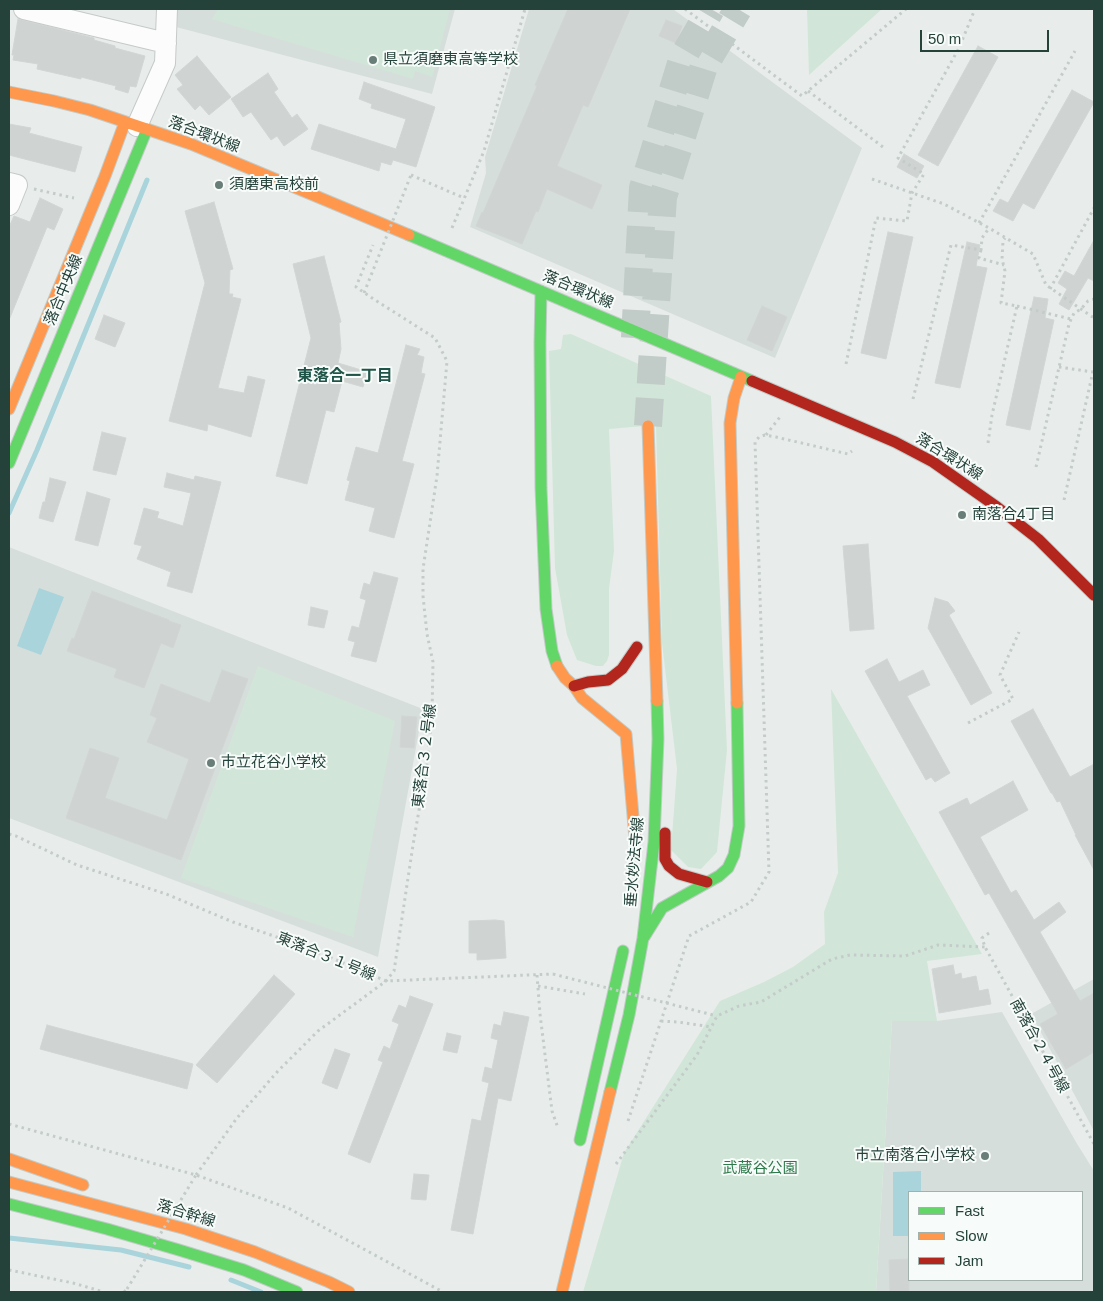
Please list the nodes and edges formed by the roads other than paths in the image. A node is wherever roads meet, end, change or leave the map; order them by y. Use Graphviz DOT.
graph roads {
  1 [pos="167,9"];
  2 [pos="36,10"];
  3 [pos="166,43"];
  4 [pos="9,92"];
  5 [pos="136,126"];
  6 [pos="13,184"];
  7 [pos="9,205"];
  8 [pos="541,291"];
  9 [pos="742,377"];
  10 [pos="9,409"];
  11 [pos="648,426"];
  12 [pos="9,462"];
  13 [pos="1094,595"];
  14 [pos="638,666"];
  15 [pos="574,686"];
  16 [pos="658,739"];
  17 [pos="640,763"];
  18 [pos="707,882"];
  19 [pos="643,938"];
  20 [pos="624,945"];
  21 [pos="578,1149"];
  22 [pos="9,1159"];
  23 [pos="13,1183"];
  24 [pos="9,1204"];
  25 [pos="112,1208"];
  26 [pos="107,1230"];
  27 [pos="70,1232"];
  28 [pos="297,1292"];
  29 [pos="349,1292"];
  30 [pos="562,1292"];
  1 -- 3 [label="street"];
  2 -- 3 [label="street"];
  3 -- 5 [label="street"];
  4 -- 5 [label="street, 落合環状線"];
  5 -- 8 [label="street, 落合環状線"];
  5 -- 10 [label="street, 落合中央線"];
  5 -- 12 [label="street, 落合中央線"];
  6 -- 7 [label="street"];
  8 -- 9 [label="street, 落合環状線"];
  8 -- 15 [label="street"];
  9 -- 13 [label="street, 落合環状線"];
  9 -- 18 [label="street"];
  11 -- 16 [label="street, 垂水妙法寺線"];
  14 -- 15 [label="street"];
  15 -- 17 [label="street, 垂水妙法寺線"];
  16 -- 18 [label="street"];
  16 -- 19 [label="street, 垂水妙法寺線"];
  18 -- 19 [label="street"];
  19 -- 30 [label="street, 垂水妙法寺線"];
  20 -- 21 [label="street"];
  22 -- 25 [label="street"];
  23 -- 25 [label="street, 落合幹線"];
  24 -- 26 [label="street"];
  25 -- 29 [label="street, 落合幹線"];
  26 -- 27 [label="street"];
  26 -- 28 [label="street"];
}
